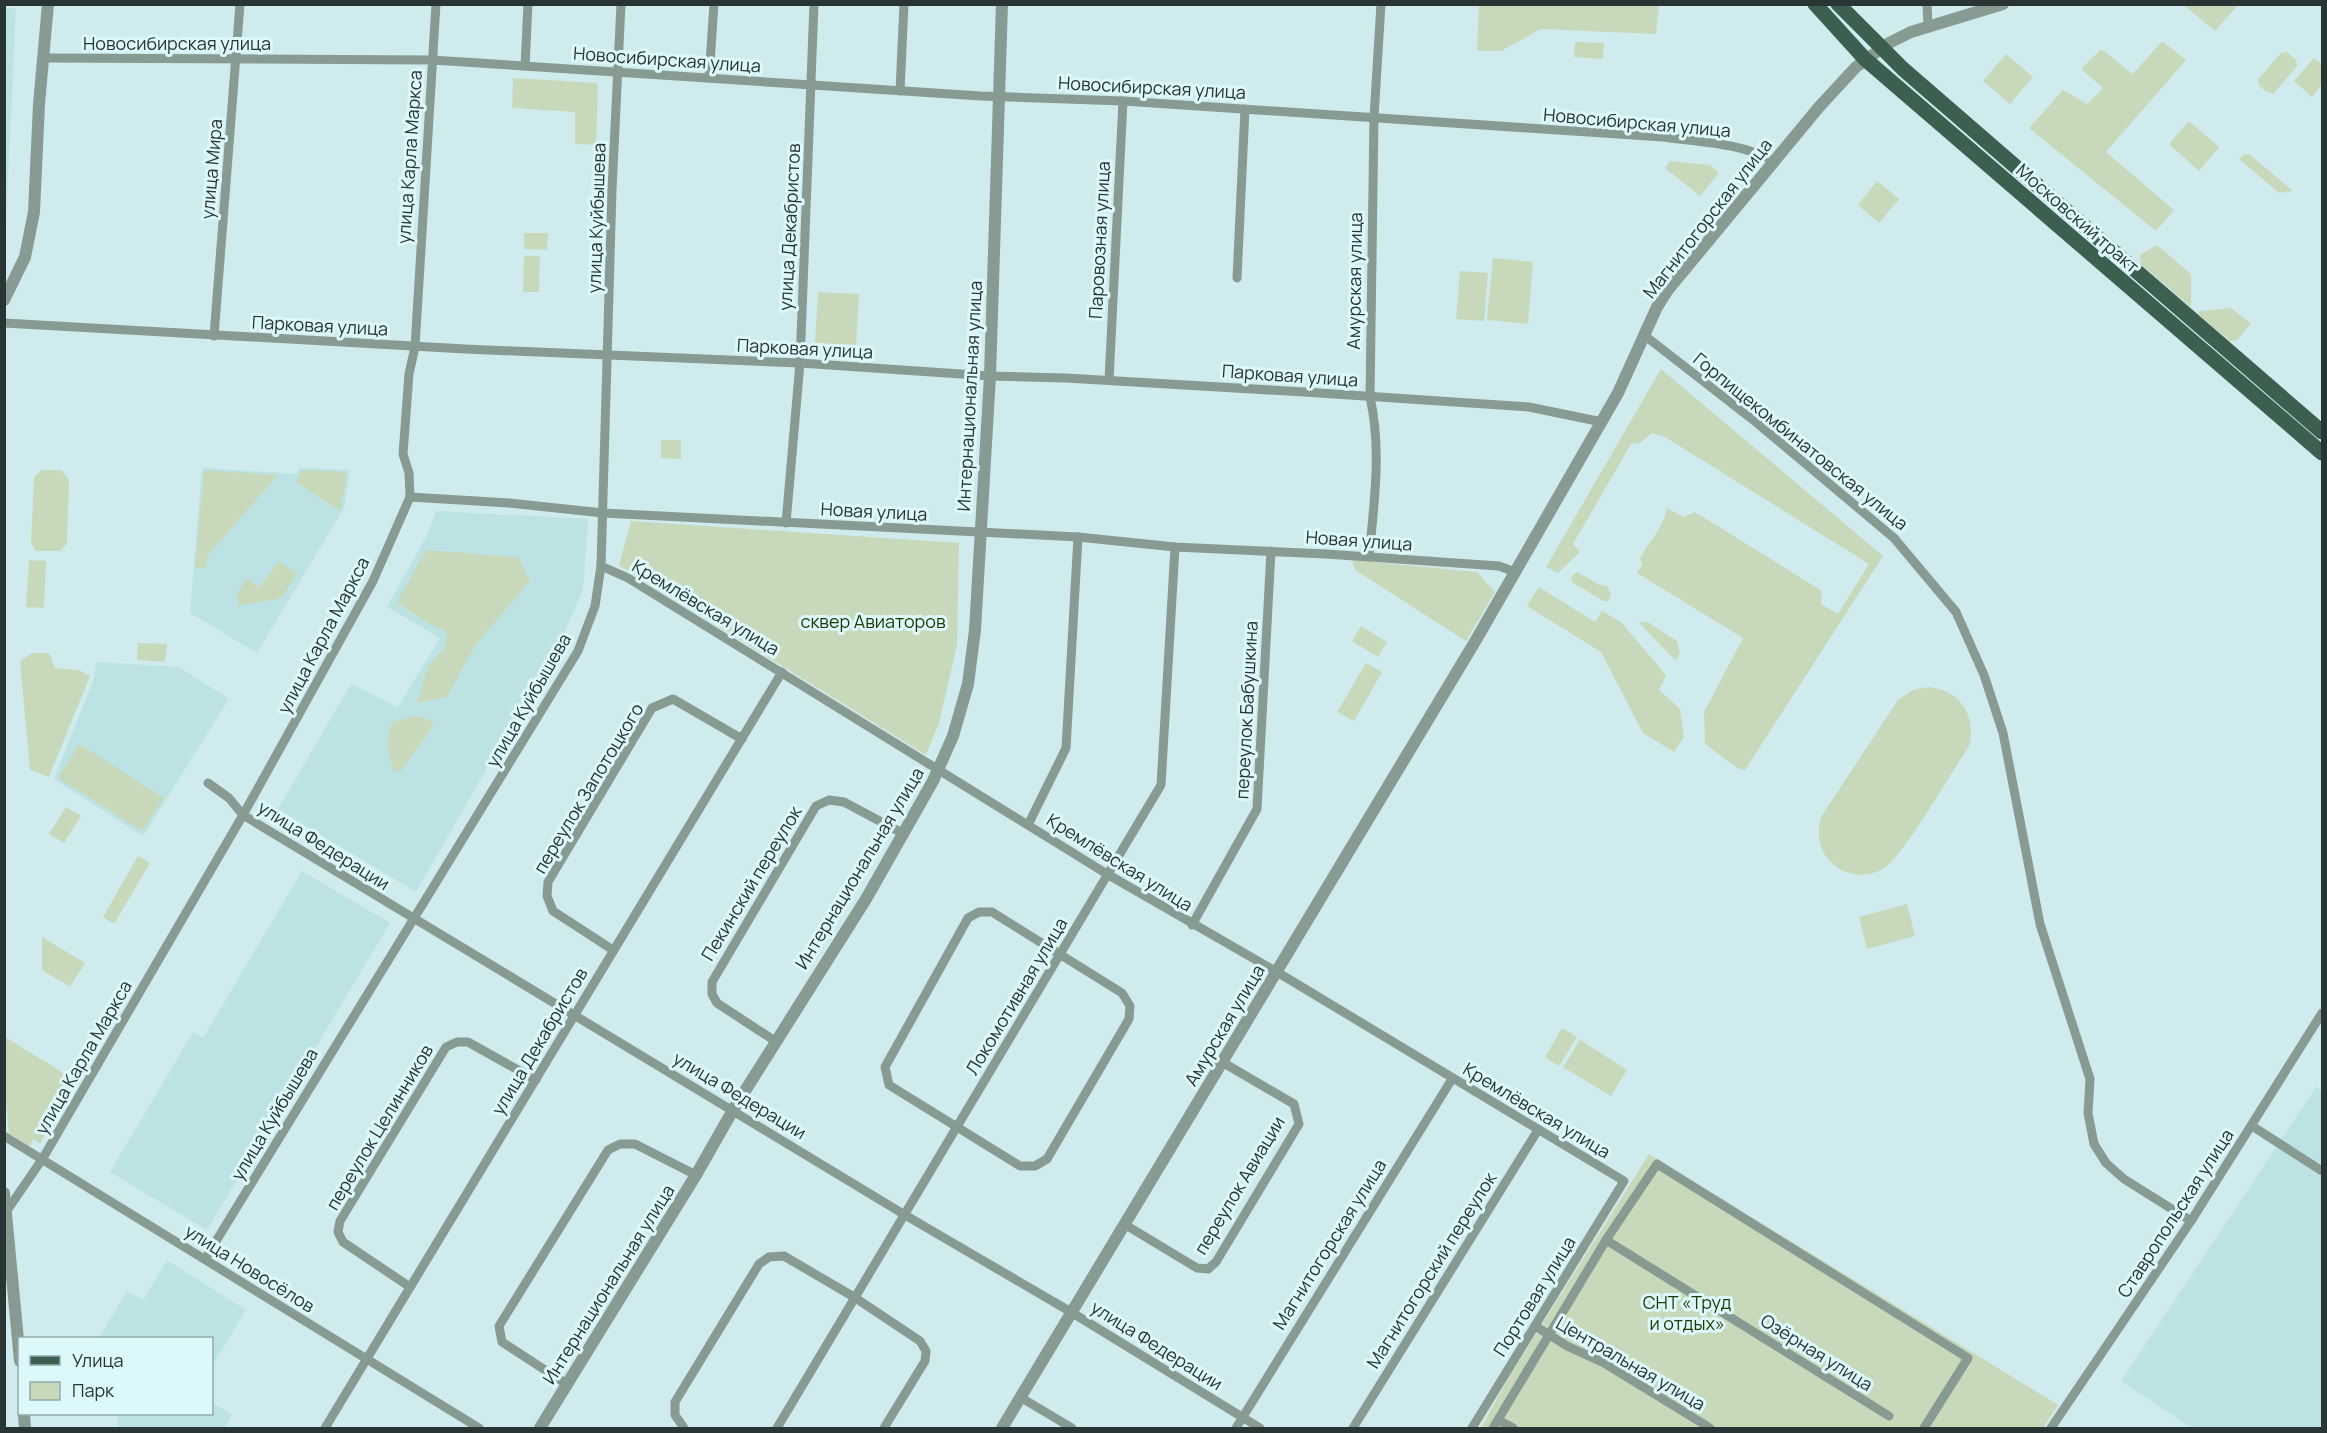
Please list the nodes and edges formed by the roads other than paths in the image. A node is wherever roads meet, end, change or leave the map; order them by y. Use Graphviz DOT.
graph roads {
  1 [pos="48,4"];
  2 [pos="240,4"];
  3 [pos="436,4"];
  4 [pos="528,4"];
  5 [pos="621,4"];
  6 [pos="714,4"];
  7 [pos="814,4"];
  8 [pos="904,4"];
  9 [pos="1002,4"];
  10 [pos="1381,4"];
  11 [pos="1815,4"];
  12 [pos="1838,4"];
  13 [pos="1927,4"];
  14 [pos="2003,4"];
  15 [pos="1928,26"];
  16 [pos="1880,48"];
  17 [pos="44,58"];
  18 [pos="237,60"];
  19 [pos="432,60"];
  20 [pos="1865,60"];
  21 [pos="525,66"];
  22 [pos="619,72"];
  23 [pos="709,78"];
  24 [pos="812,86"];
  25 [pos="900,91"];
  26 [pos="999,96"];
  27 [pos="1123,100"];
  28 [pos="1245,109"];
  29 [pos="1374,117"];
  30 [pos="1774,161"];
  31 [pos="1237,278"];
  32 [pos="4,300"];
  33 [pos="4,323"];
  34 [pos="1644,335"];
  35 [pos="214,336"];
  36 [pos="415,347"];
  37 [pos="607,355"];
  38 [pos="800,363"];
  39 [pos="990,376"];
  40 [pos="1108,380"];
  41 [pos="1370,397"];
  42 [pos="1602,422"];
  43 [pos="2322,432"];
  44 [pos="2322,453"];
  45 [pos="410,497"];
  46 [pos="603,513"];
  47 [pos="786,523"];
  48 [pos="980,532"];
  49 [pos="1078,537"];
  50 [pos="1175,547"];
  51 [pos="1271,551"];
  52 [pos="1369,557"];
  53 [pos="601,566"];
  54 [pos="1515,572"];
  55 [pos="1476,640"];
  56 [pos="782,672"];
  57 [pos="742,739"];
  58 [pos="939,769"];
  59 [pos="208,783"];
  60 [pos="243,815"];
  61 [pos="1028,825"];
  62 [pos="904,834"];
  63 [pos="1107,874"];
  64 [pos="415,920"];
  65 [pos="1192,926"];
  66 [pos="614,950"];
  67 [pos="1060,953"];
  68 [pos="1277,972"];
  69 [pos="2322,1013"];
  70 [pos="574,1016"];
  71 [pos="775,1041"];
  72 [pos="1222,1062"];
  73 [pos="1452,1079"];
  74 [pos="536,1080"];
  75 [pos="733,1110"];
  76 [pos="2252,1126"];
  77 [pos="957,1127"];
  78 [pos="1538,1130"];
  79 [pos="4,1136"];
  80 [pos="43,1158"];
  81 [pos="2322,1171"];
  82 [pos="696,1175"];
  83 [pos="1624,1181"];
  84 [pos="4,1193"];
  85 [pos="6,1212"];
  86 [pos="905,1215"];
  87 [pos="2191,1221"];
  88 [pos="1124,1224"];
  89 [pos="1606,1240"];
  90 [pos="205,1259"];
  91 [pos="410,1287"];
  92 [pos="854,1297"];
  93 [pos="1071,1312"];
  94 [pos="1535,1326"];
  95 [pos="1549,1335"];
  96 [pos="18,1340"];
  97 [pos="367,1359"];
  98 [pos="568,1385"];
  99 [pos="1020,1397"];
  100 [pos="1889,1416"];
  101 [pos="1243,1418"];
  102 [pos="1498,1419"];
  103 [pos="325,1428"];
  104 [pos="478,1428"];
  105 [pos="540,1428"];
  106 [pos="684,1428"];
  107 [pos="777,1428"];
  108 [pos="884,1428"];
  109 [pos="1002,1428"];
  110 [pos="1072,1428"];
  111 [pos="1236,1428"];
  112 [pos="1260,1428"];
  113 [pos="1353,1428"];
  114 [pos="1472,1428"];
  115 [pos="1493,1428"];
  116 [pos="1513,1428"];
  117 [pos="1710,1428"];
  118 [pos="1924,1428"];
  119 [pos="2051,1428"];
  1 -- 17 [label="street"];
  2 -- 18 [label="street, улица Мира"];
  3 -- 19 [label="street, улица Карла Маркса"];
  4 -- 21 [label="street"];
  5 -- 22 [label="street, улица Куйбышева"];
  6 -- 23 [label="street"];
  7 -- 24 [label="street, улица Декабристов"];
  8 -- 25 [label="street"];
  9 -- 26 [label="street, Интернациональная улица"];
  10 -- 29 [label="street, Амурская улица"];
  11 -- 20 [label="main road, Московский тракт"];
  12 -- 16 [label="main road, Московский тракт"];
  13 -- 15 [label="street"];
  14 -- 15 [label="street, Магнитогорская улица"];
  15 -- 16 [label="street, Магнитогорская улица"];
  16 -- 20 [label="street, Магнитогорская улица"];
  16 -- 43 [label="main road, Московский тракт"];
  17 -- 18 [label="street, Новосибирская улица"];
  17 -- 32 [label="street"];
  18 -- 19 [label="street, Новосибирская улица"];
  18 -- 35 [label="street, улица Мира"];
  19 -- 21 [label="street, Новосибирская улица"];
  19 -- 36 [label="street, улица Карла Маркса"];
  20 -- 30 [label="street, Магнитогорская улица"];
  20 -- 44 [label="main road, Московский тракт"];
  21 -- 22 [label="street, Новосибирская улица"];
  22 -- 23 [label="street, Новосибирская улица"];
  22 -- 37 [label="street, улица Куйбышева"];
  23 -- 24 [label="street, Новосибирская улица"];
  24 -- 25 [label="street, Новосибирская улица"];
  24 -- 38 [label="street, улица Декабристов"];
  25 -- 26 [label="street, Новосибирская улица"];
  26 -- 27 [label="street, Новосибирская улица"];
  26 -- 39 [label="street, Интернациональная улица"];
  27 -- 28 [label="street, Новосибирская улица"];
  27 -- 40 [label="street, Паровозная улица"];
  28 -- 29 [label="street, Новосибирская улица"];
  28 -- 31 [label="street"];
  29 -- 30 [label="street, Новосибирская улица"];
  29 -- 41 [label="street, Амурская улица"];
  30 -- 34 [label="street, Магнитогорская улица"];
  33 -- 35 [label="street, Парковая улица"];
  34 -- 42 [label="street, Магнитогорская улица"];
  34 -- 87 [label="street, Горпищекомбинатовская улица"];
  35 -- 36 [label="street, Парковая улица"];
  36 -- 37 [label="street, Парковая улица"];
  36 -- 45 [label="street, улица Карла Маркса"];
  37 -- 38 [label="street, Парковая улица"];
  37 -- 46 [label="street, улица Куйбышева"];
  38 -- 39 [label="street, Парковая улица"];
  38 -- 47 [label="street, улица Декабристов"];
  39 -- 40 [label="street, Парковая улица"];
  39 -- 48 [label="street, Интернациональная улица"];
  40 -- 41 [label="street, Парковая улица"];
  41 -- 42 [label="street, Парковая улица"];
  41 -- 52 [label="street, Амурская улица"];
  42 -- 54 [label="street, Магнитогорская улица"];
  45 -- 46 [label="street, Новая улица"];
  45 -- 60 [label="street, улица Карла Маркса"];
  46 -- 47 [label="street, Новая улица"];
  46 -- 53 [label="street, улица Куйбышева"];
  47 -- 48 [label="street, Новая улица"];
  48 -- 49 [label="street, Новая улица"];
  48 -- 58 [label="street, Интернациональная улица"];
  49 -- 50 [label="street, Новая улица"];
  49 -- 61 [label="street"];
  50 -- 51 [label="street, Новая улица"];
  50 -- 63 [label="street, Локомотивная улица"];
  51 -- 52 [label="street, Новая улица"];
  51 -- 65 [label="street, переулок Бабушкина"];
  52 -- 54 [label="street, Новая улица"];
  53 -- 56 [label="street, Кремлёвская улица"];
  53 -- 64 [label="street, улица Куйбышева"];
  54 -- 55 [label="street, Магнитогорская улица"];
  55 -- 68 [label="street, Амурская улица"];
  56 -- 57 [label="street, улица Декабристов"];
  56 -- 58 [label="street, Кремлёвская улица"];
  57 -- 66 [label="street, улица Декабристов"];
  57 -- 66 [label="street, переулок Запотоцкого"];
  58 -- 61 [label="street, Кремлёвская улица"];
  58 -- 62 [label="street, Интернациональная улица"];
  59 -- 60 [label="street, улица Федерации"];
  60 -- 64 [label="street, улица Федерации"];
  60 -- 80 [label="street, улица Карла Маркса"];
  61 -- 63 [label="street, Кремлёвская улица"];
  62 -- 71 [label="street, Интернациональная улица"];
  62 -- 71 [label="street, Пекинский переулок"];
  63 -- 65 [label="street, Кремлёвская улица"];
  63 -- 67 [label="street, Локомотивная улица"];
  64 -- 70 [label="street, улица Федерации"];
  64 -- 90 [label="street, улица Куйбышева"];
  65 -- 68 [label="street, Кремлёвская улица"];
  66 -- 70 [label="street, улица Декабристов"];
  67 -- 77 [label="street, Локомотивная улица"];
  67 -- 77 [label="street"];
  67 -- 77 [label="street"];
  68 -- 72 [label="street, Амурская улица"];
  68 -- 73 [label="street, Кремлёвская улица"];
  69 -- 76 [label="street, Ставропольская улица"];
  70 -- 74 [label="street, улица Декабристов"];
  70 -- 75 [label="street, улица Федерации"];
  71 -- 75 [label="street, Интернациональная улица"];
  72 -- 88 [label="street, Амурская улица"];
  72 -- 88 [label="street, переулок Авиации"];
  73 -- 78 [label="street, Кремлёвская улица"];
  73 -- 101 [label="street, Магнитогорская улица"];
  74 -- 91 [label="street, улица Декабристов"];
  74 -- 91 [label="street, переулок Целинников"];
  75 -- 82 [label="street, Интернациональная улица"];
  75 -- 86 [label="street, улица Федерации"];
  76 -- 81 [label="street"];
  76 -- 87 [label="street, Ставропольская улица"];
  77 -- 86 [label="street, Локомотивная улица"];
  78 -- 83 [label="street, Кремлёвская улица"];
  78 -- 113 [label="street, Магнитогорский переулок"];
  79 -- 80 [label="street, улица Новосёлов"];
  80 -- 85 [label="street, улица Карла Маркса"];
  80 -- 90 [label="street, улица Новосёлов"];
  82 -- 98 [label="street, Интернациональная улица"];
  82 -- 98 [label="street"];
  83 -- 94 [label="street, Портовая улица"];
  84 -- 85 [label="street"];
  85 -- 96 [label="street"];
  86 -- 92 [label="street, Локомотивная улица"];
  86 -- 93 [label="street, улица Федерации"];
  87 -- 119 [label="street, Ставропольская улица"];
  88 -- 93 [label="street, Амурская улица"];
  89 -- 95 [label="street"];
  89 -- 100 [label="street, Озёрная улица"];
  89 -- 118 [label="street"];
  90 -- 97 [label="street, улица Новосёлов"];
  91 -- 97 [label="street, улица Декабристов"];
  92 -- 106 [label="street"];
  92 -- 107 [label="street, Локомотивная улица"];
  92 -- 108 [label="street"];
  93 -- 99 [label="street, Амурская улица"];
  93 -- 101 [label="street, улица Федерации"];
  94 -- 95 [label="street, Центральная улица"];
  94 -- 114 [label="street, Портовая улица"];
  95 -- 102 [label="street"];
  95 -- 117 [label="street, Центральная улица"];
  97 -- 103 [label="street, улица Декабристов"];
  97 -- 104 [label="street, улица Новосёлов"];
  98 -- 105 [label="street, Интернациональная улица"];
  99 -- 109 [label="street, Амурская улица"];
  99 -- 110 [label="street"];
  101 -- 111 [label="street, Магнитогорская улица"];
  101 -- 112 [label="street, улица Федерации"];
  102 -- 115 [label="street"];
  102 -- 116 [label="street"];
}
